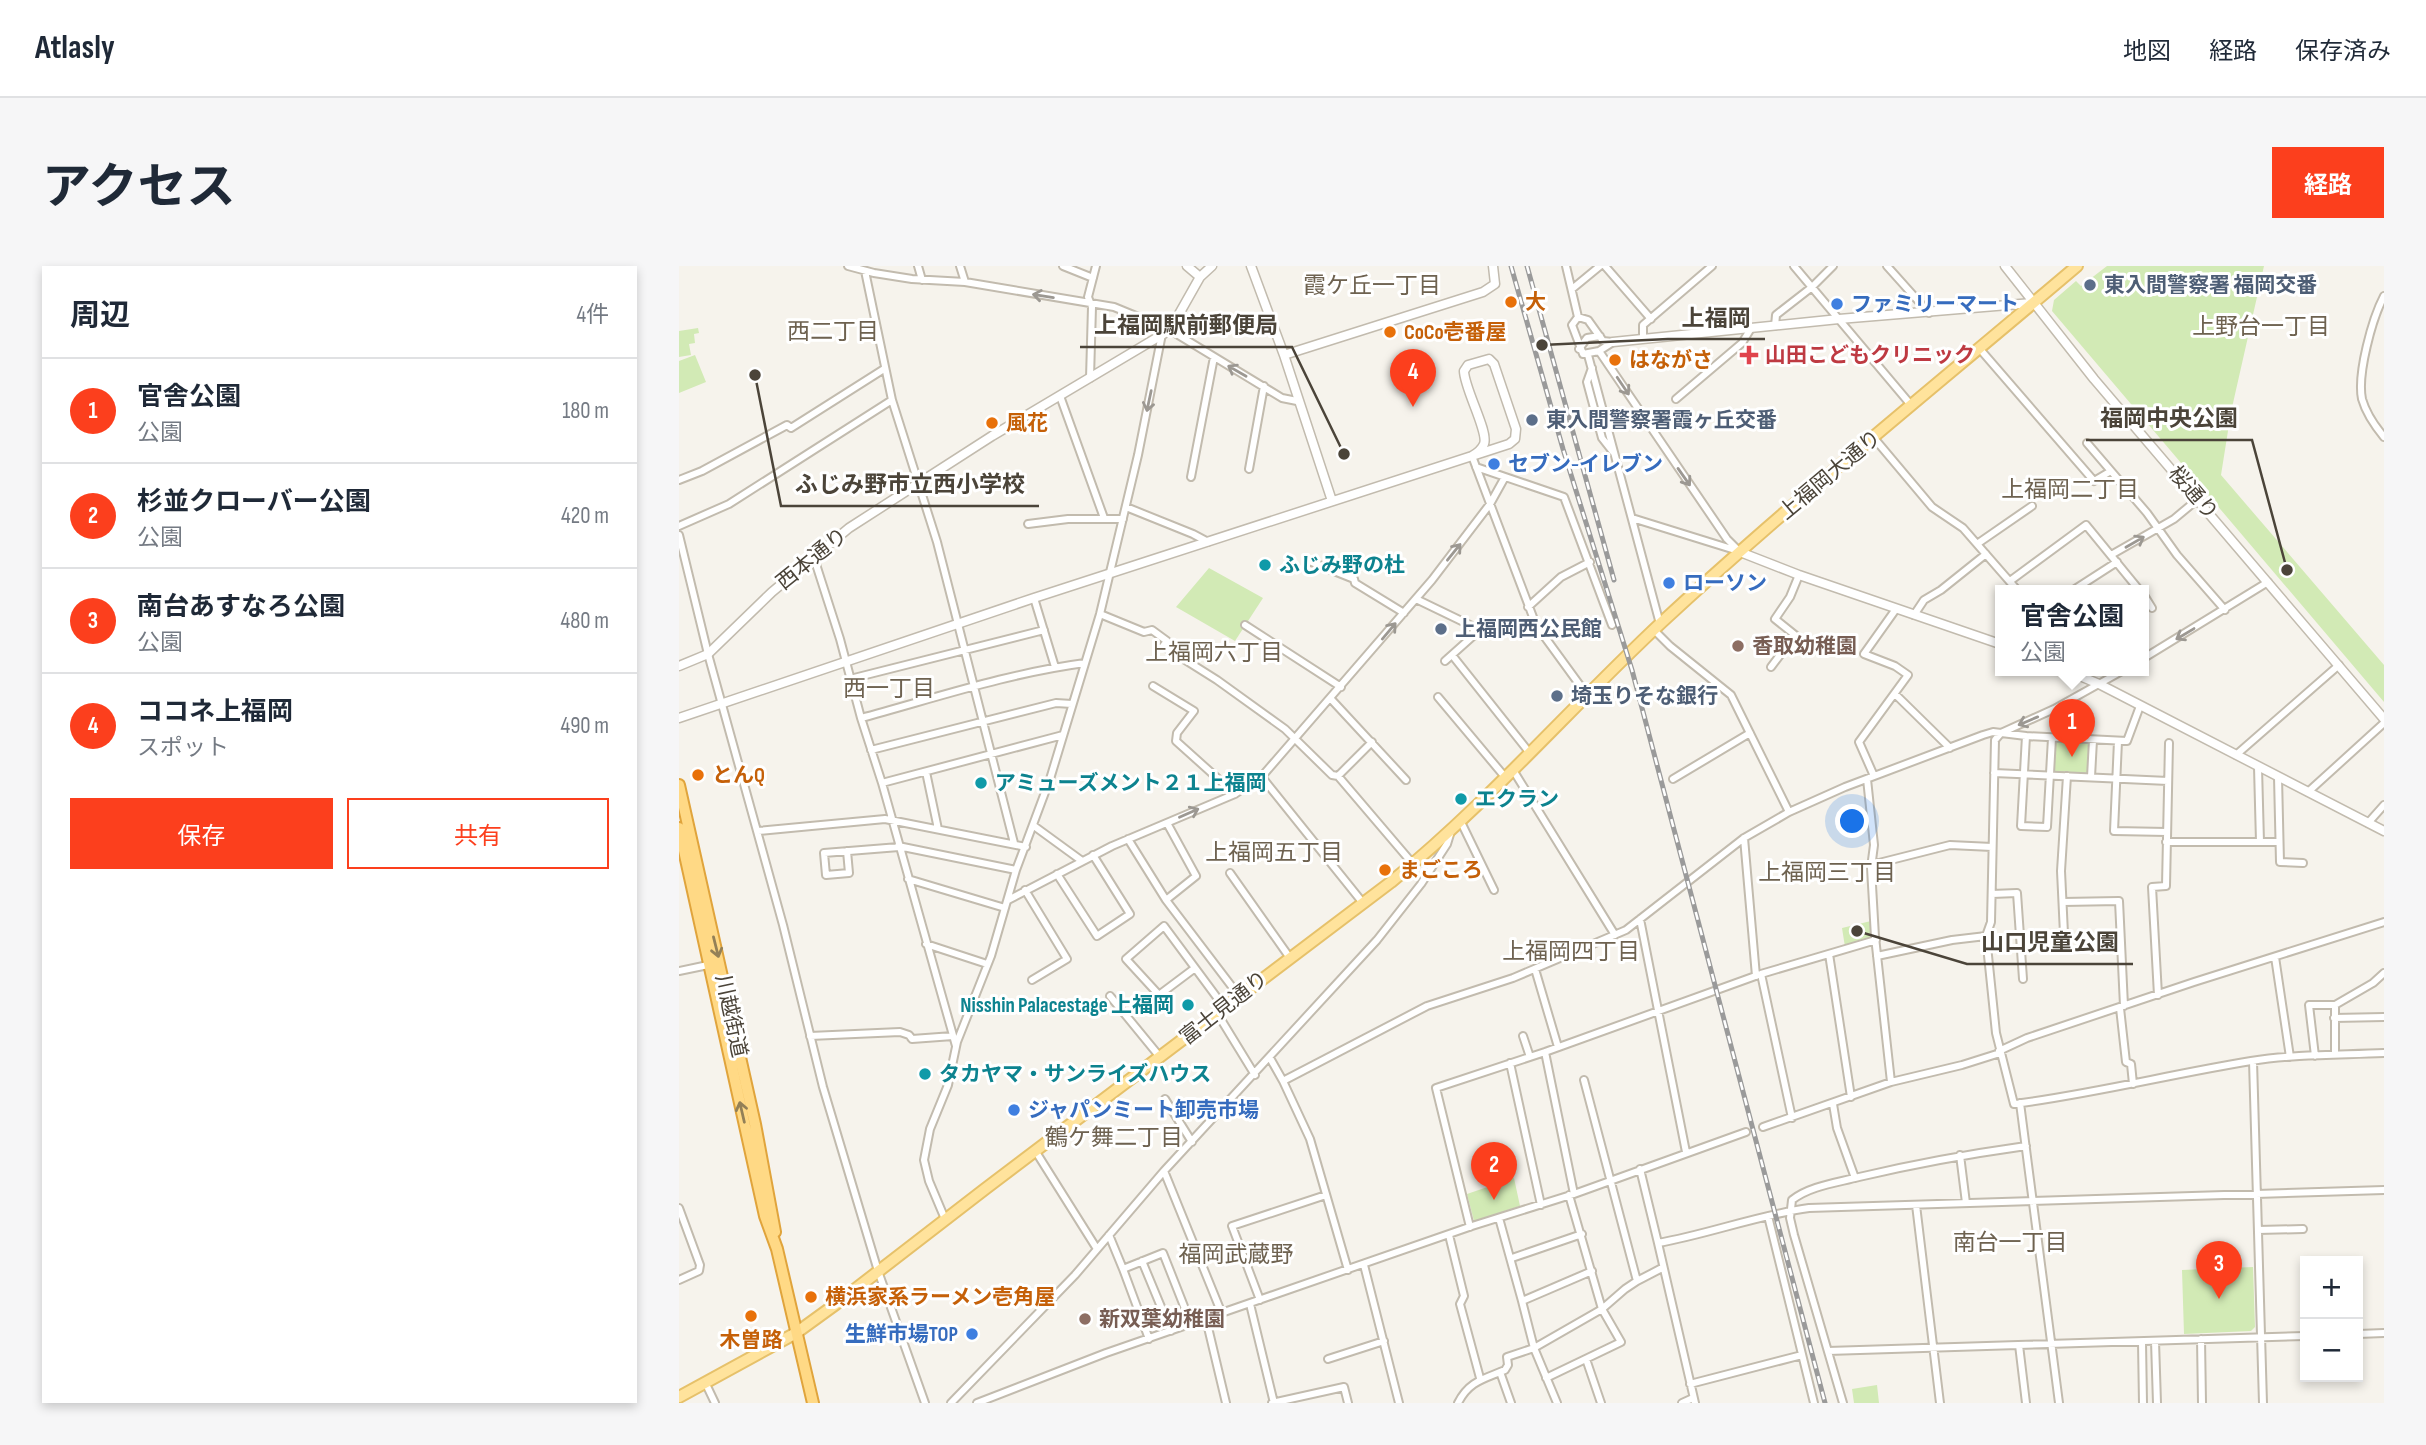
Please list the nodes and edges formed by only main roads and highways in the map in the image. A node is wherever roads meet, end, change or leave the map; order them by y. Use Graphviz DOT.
graph roads {
  1 [pos="2077,266"];
  2 [pos="1630,653"];
  3 [pos="679,785"];
  4 [pos="679,830"];
  5 [pos="683,863"];
  6 [pos="777,1249"];
  7 [pos="796,1333"];
  8 [pos="679,1397"];
  9 [pos="813,1403"];
  1 -- 2 [label="main road, 上福岡大通り"];
  2 -- 7 [label="main road, 富士見通り"];
  3 -- 6 [label="highway, 川越街道, one-way"];
  4 -- 5 [label="highway, 川越街道"];
  6 -- 5 [label="highway, 川越街道, one-way"];
  6 -- 7 [label="highway, 川越街道"];
  7 -- 8 [label="main road, 富士見通り"];
  7 -- 9 [label="highway, 川越街道"];
}
